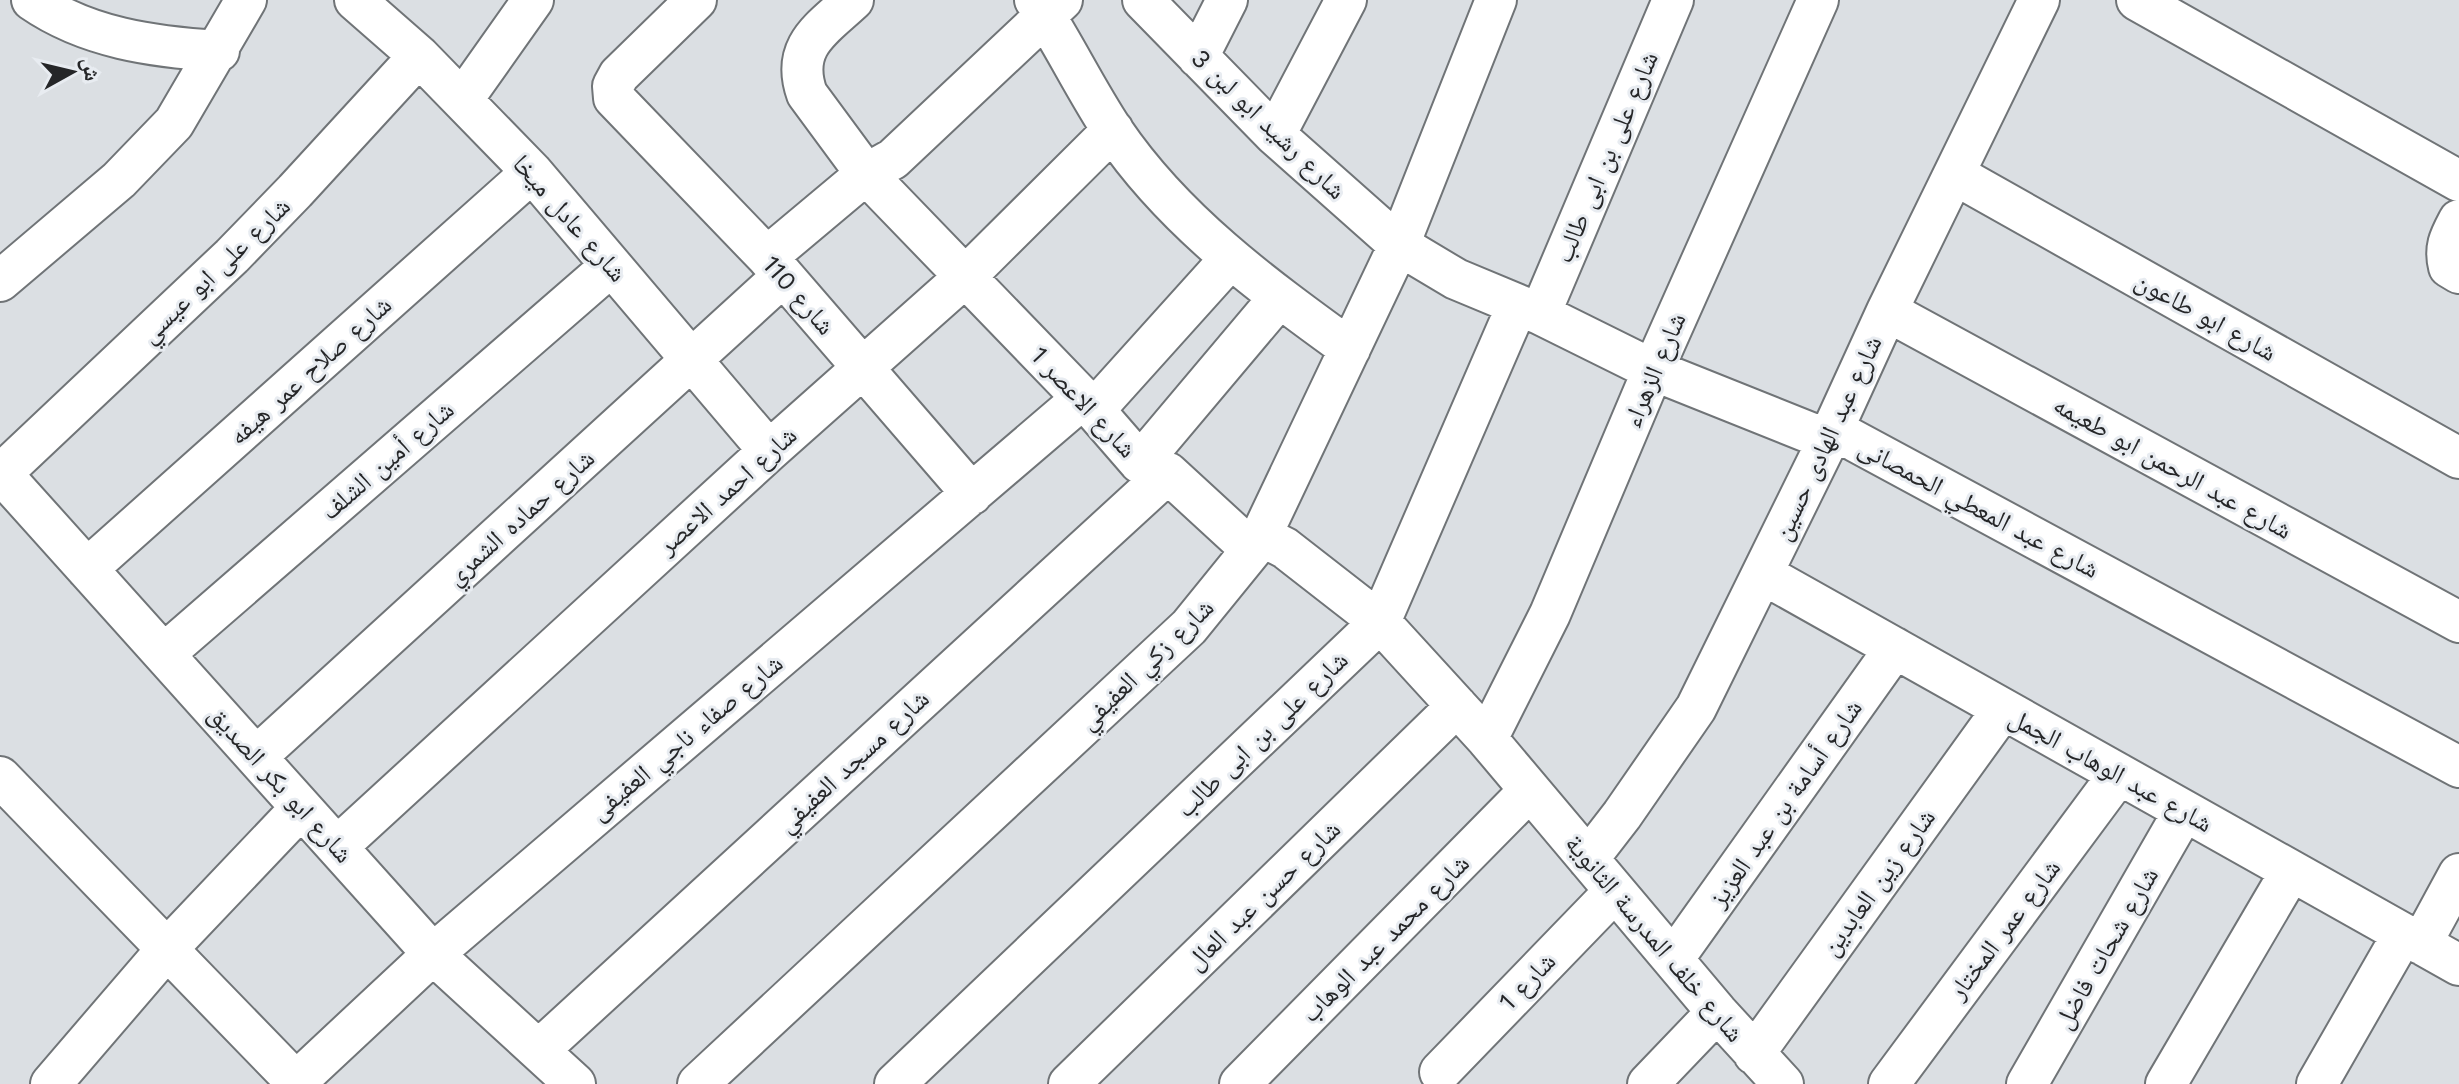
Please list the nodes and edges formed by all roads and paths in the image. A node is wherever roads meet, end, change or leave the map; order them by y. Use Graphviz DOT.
graph roads {
  1 [pos="32,0"];
  2 [pos="246,0"];
  3 [pos="355,0"];
  4 [pos="533,0"];
  5 [pos="696,0"];
  6 [pos="853,0"];
  7 [pos="1143,0"];
  8 [pos="1227,0"];
  9 [pos="1346,0"];
  10 [pos="1496,0"];
  11 [pos="1673,0"];
  12 [pos="1818,0"];
  13 [pos="2039,0"];
  14 [pos="2137,0"];
  15 [pos="1047,5"];
  16 [pos="408,30"];
  17 [pos="219,51"];
  18 [pos="1198,57"];
  19 [pos="463,99"];
  20 [pos="1113,130"];
  21 [pos="1275,135"];
  22 [pos="532,172"];
  23 [pos="866,174"];
  24 [pos="1954,174"];
  25 [pos="2459,181"];
  26 [pos="2459,220"];
  27 [pos="1399,245"];
  28 [pos="1230,259"];
  29 [pos="611,266"];
  30 [pos="775,267"];
  31 [pos="2459,273"];
  32 [pos="966,276"];
  33 [pos="0,281"];
  34 [pos="1279,298"];
  35 [pos="1528,310"];
  36 [pos="1887,311"];
  37 [pos="1350,349"];
  38 [pos="692,360"];
  39 [pos="863,368"];
  40 [pos="1653,370"];
  41 [pos="1088,405"];
  42 [pos="1828,440"];
  43 [pos="769,451"];
  44 [pos="2459,458"];
  45 [pos="1154,468"];
  46 [pos="1,472"];
  47 [pos="972,494"];
  48 [pos="1258,542"];
  49 [pos="87,569"];
  50 [pos="1763,574"];
  51 [pos="1380,622"];
  52 [pos="2459,622"];
  53 [pos="1895,648"];
  54 [pos="164,654"];
  55 [pos="1457,706"];
  56 [pos="2003,709"];
  57 [pos="1487,739"];
  58 [pos="256,757"];
  59 [pos="2459,767"];
  60 [pos="2119,774"];
  61 [pos="0,777"];
  62 [pos="1529,791"];
  63 [pos="301,808"];
  64 [pos="2184,811"];
  65 [pos="337,847"];
  66 [pos="1588,859"];
  67 [pos="2291,871"];
  68 [pos="2459,874"];
  69 [pos="1615,891"];
  70 [pos="2412,939"];
  71 [pos="167,949"];
  72 [pos="433,954"];
  73 [pos="1674,958"];
  74 [pos="2459,965"];
  75 [pos="1717,1012"];
  76 [pos="539,1050"];
  77 [pos="1754,1054"];
  78 [pos="1440,1072"];
  79 [pos="297,1083"];
  80 [pos="51,1084"];
  81 [pos="575,1084"];
  82 [pos="698,1084"];
  83 [pos="895,1084"];
  84 [pos="1069,1084"];
  85 [pos="1240,1084"];
  86 [pos="1648,1084"];
  87 [pos="1783,1084"];
  88 [pos="1889,1084"];
  89 [pos="2027,1084"];
  90 [pos="2166,1084"];
  91 [pos="2317,1084"];
  1 -- 17 [label="street"];
  2 -- 17 [label="street"];
  3 -- 16 [label="street, شارع عادل ميخا"];
  4 -- 19 [label="street"];
  5 -- 30 [label="street, شارع 110"];
  6 -- 23 [label="street, شارع الاعصر 1"];
  7 -- 18 [label="street, شارع رشيد ابو لبن 3"];
  8 -- 18 [label="street"];
  9 -- 21 [label="street"];
  10 -- 27 [label="street, شارع زكي العفيفي"];
  11 -- 35 [label="street, شارع على بن ابى طالب"];
  12 -- 40 [label="street, شارع الزهراء"];
  13 -- 24 [label="street, شارع عبد الهادى حسين"];
  14 -- 25 [label="street"];
  15 -- 20 [label="street"];
  15 -- 23 [label="street, شارع حماده الشمري"];
  16 -- 19 [label="street, شارع عادل ميخا"];
  16 -- 46 [label="street, شارع على ابو عيسي"];
  17 -- 33 [label="street"];
  18 -- 21 [label="street, شارع رشيد ابو لبن 3"];
  19 -- 22 [label="street, شارع عادل ميخا"];
  20 -- 28 [label="street"];
  20 -- 32 [label="street, شارع احمد الاعصر"];
  21 -- 27 [label="street, شارع رشيد ابو لبن 3"];
  22 -- 29 [label="street, شارع عادل ميخا"];
  22 -- 49 [label="street, شارع صلاح عمر هيفه"];
  23 -- 30 [label="street, شارع حماده الشمري"];
  23 -- 32 [label="street, شارع الاعصر 1"];
  24 -- 36 [label="street, شارع عبد الهادى حسين"];
  24 -- 44 [label="street, شارع ابو طاعون"];
  26 -- 31 [label="street"];
  27 -- 35 [label="street, شارع عبد المعطي الحمصانى"];
  27 -- 37 [label="street, شارع زكي العفيفي"];
  28 -- 34 [label="street"];
  28 -- 41 [label="street, شارع صفاء ناجي العفيفى"];
  29 -- 38 [label="street, شارع عادل ميخا"];
  29 -- 54 [label="street, شارع أمين الشلف"];
  30 -- 38 [label="street, شارع حماده الشمري"];
  30 -- 39 [label="street, شارع 110"];
  32 -- 39 [label="street, شارع احمد الاعصر"];
  32 -- 41 [label="street, شارع الاعصر 1"];
  34 -- 37 [label="street"];
  34 -- 45 [label="street, شارع مسجد العفيفي"];
  35 -- 40 [label="street, شارع عبد المعطي الحمصانى"];
  35 -- 51 [label="street, شارع على بن ابى طالب"];
  36 -- 42 [label="street, شارع عبد الهادى حسين"];
  36 -- 52 [label="street, شارع عبد الرحمن ابو طعيمه"];
  37 -- 48 [label="street, شارع زكي العفيفي"];
  38 -- 43 [label="street, شارع عادل ميخا"];
  38 -- 58 [label="street, شارع حماده الشمري"];
  39 -- 43 [label="street, شارع احمد الاعصر"];
  39 -- 47 [label="street, شارع 110"];
  40 -- 42 [label="street, شارع عبد المعطي الحمصانى"];
  40 -- 57 [label="street, شارع الزهراء"];
  41 -- 45 [label="street, شارع الاعصر 1"];
  41 -- 47 [label="street, شارع صفاء ناجي العفيفى"];
  42 -- 50 [label="street, شارع عبد الهادى حسين"];
  42 -- 59 [label="street, شارع عبد المعطي الحمصانى"];
  43 -- 65 [label="street, شارع احمد الاعصر"];
  45 -- 48 [label="street, شارع الاعصر 1"];
  45 -- 76 [label="street, شارع مسجد العفيفي"];
  46 -- 49 [label="street, شارع ابو بكر الصديق"];
  47 -- 72 [label="street, شارع صفاء ناجي العفيفى"];
  48 -- 51 [label="street, شارع الاعصر 1"];
  48 -- 82 [label="street, شارع زكي العفيفي"];
  49 -- 54 [label="street, شارع ابو بكر الصديق"];
  50 -- 53 [label="street, شارع عبد الوهاب الجمل"];
  50 -- 66 [label="street, شارع عبد الهادى حسين"];
  51 -- 55 [label="street, شارع الاعصر 1"];
  51 -- 83 [label="street, شارع على بن ابى طالب"];
  53 -- 56 [label="street, شارع عبد الوهاب الجمل"];
  53 -- 73 [label="street, شارع أسامة بن عبد العزيز"];
  54 -- 58 [label="street, شارع ابو بكر الصديق"];
  55 -- 57 [label="street, شارع الاعصر 1"];
  55 -- 84 [label="street, شارع حسن عبد العال"];
  56 -- 60 [label="street, شارع عبد الوهاب الجمل"];
  56 -- 77 [label="street, شارع زين العابدين"];
  57 -- 62 [label="street, شارع الاعصر 1"];
  58 -- 63 [label="street, شارع ابو بكر الصديق"];
  60 -- 64 [label="street, شارع عبد الوهاب الجمل"];
  60 -- 88 [label="street, شارع عمر المختار"];
  61 -- 71 [label="street"];
  62 -- 66 [label="street, شارع خلف المدرسة الثانوية"];
  62 -- 85 [label="street, شارع محمد عبد الوهاب"];
  63 -- 65 [label="street, شارع ابو بكر الصديق"];
  63 -- 71 [label="street"];
  64 -- 67 [label="street, شارع عبد الوهاب الجمل"];
  64 -- 89 [label="street, شارع شحات فاضل"];
  65 -- 72 [label="street, شارع ابو بكر الصديق"];
  66 -- 69 [label="street, شارع خلف المدرسة الثانوية"];
  67 -- 70 [label="street, شارع عبد الوهاب الجمل"];
  67 -- 90 [label="street"];
  68 -- 70 [label="street"];
  69 -- 73 [label="street, شارع خلف المدرسة الثانوية"];
  69 -- 78 [label="street, شارع 1"];
  70 -- 74 [label="street, شارع عبد الوهاب الجمل"];
  70 -- 91 [label="street"];
  71 -- 79 [label="street"];
  71 -- 80 [label="street"];
  72 -- 76 [label="street, شارع ابو بكر الصديق"];
  72 -- 79 [label="street, شارع صفاء ناجي العفيفى"];
  73 -- 75 [label="street, شارع خلف المدرسة الثانوية"];
  75 -- 77 [label="street, شارع خلف المدرسة الثانوية"];
  75 -- 86 [label="street"];
  76 -- 81 [label="street, شارع ابو بكر الصديق"];
  77 -- 87 [label="street, شارع خلف المدرسة الثانوية"];
}
